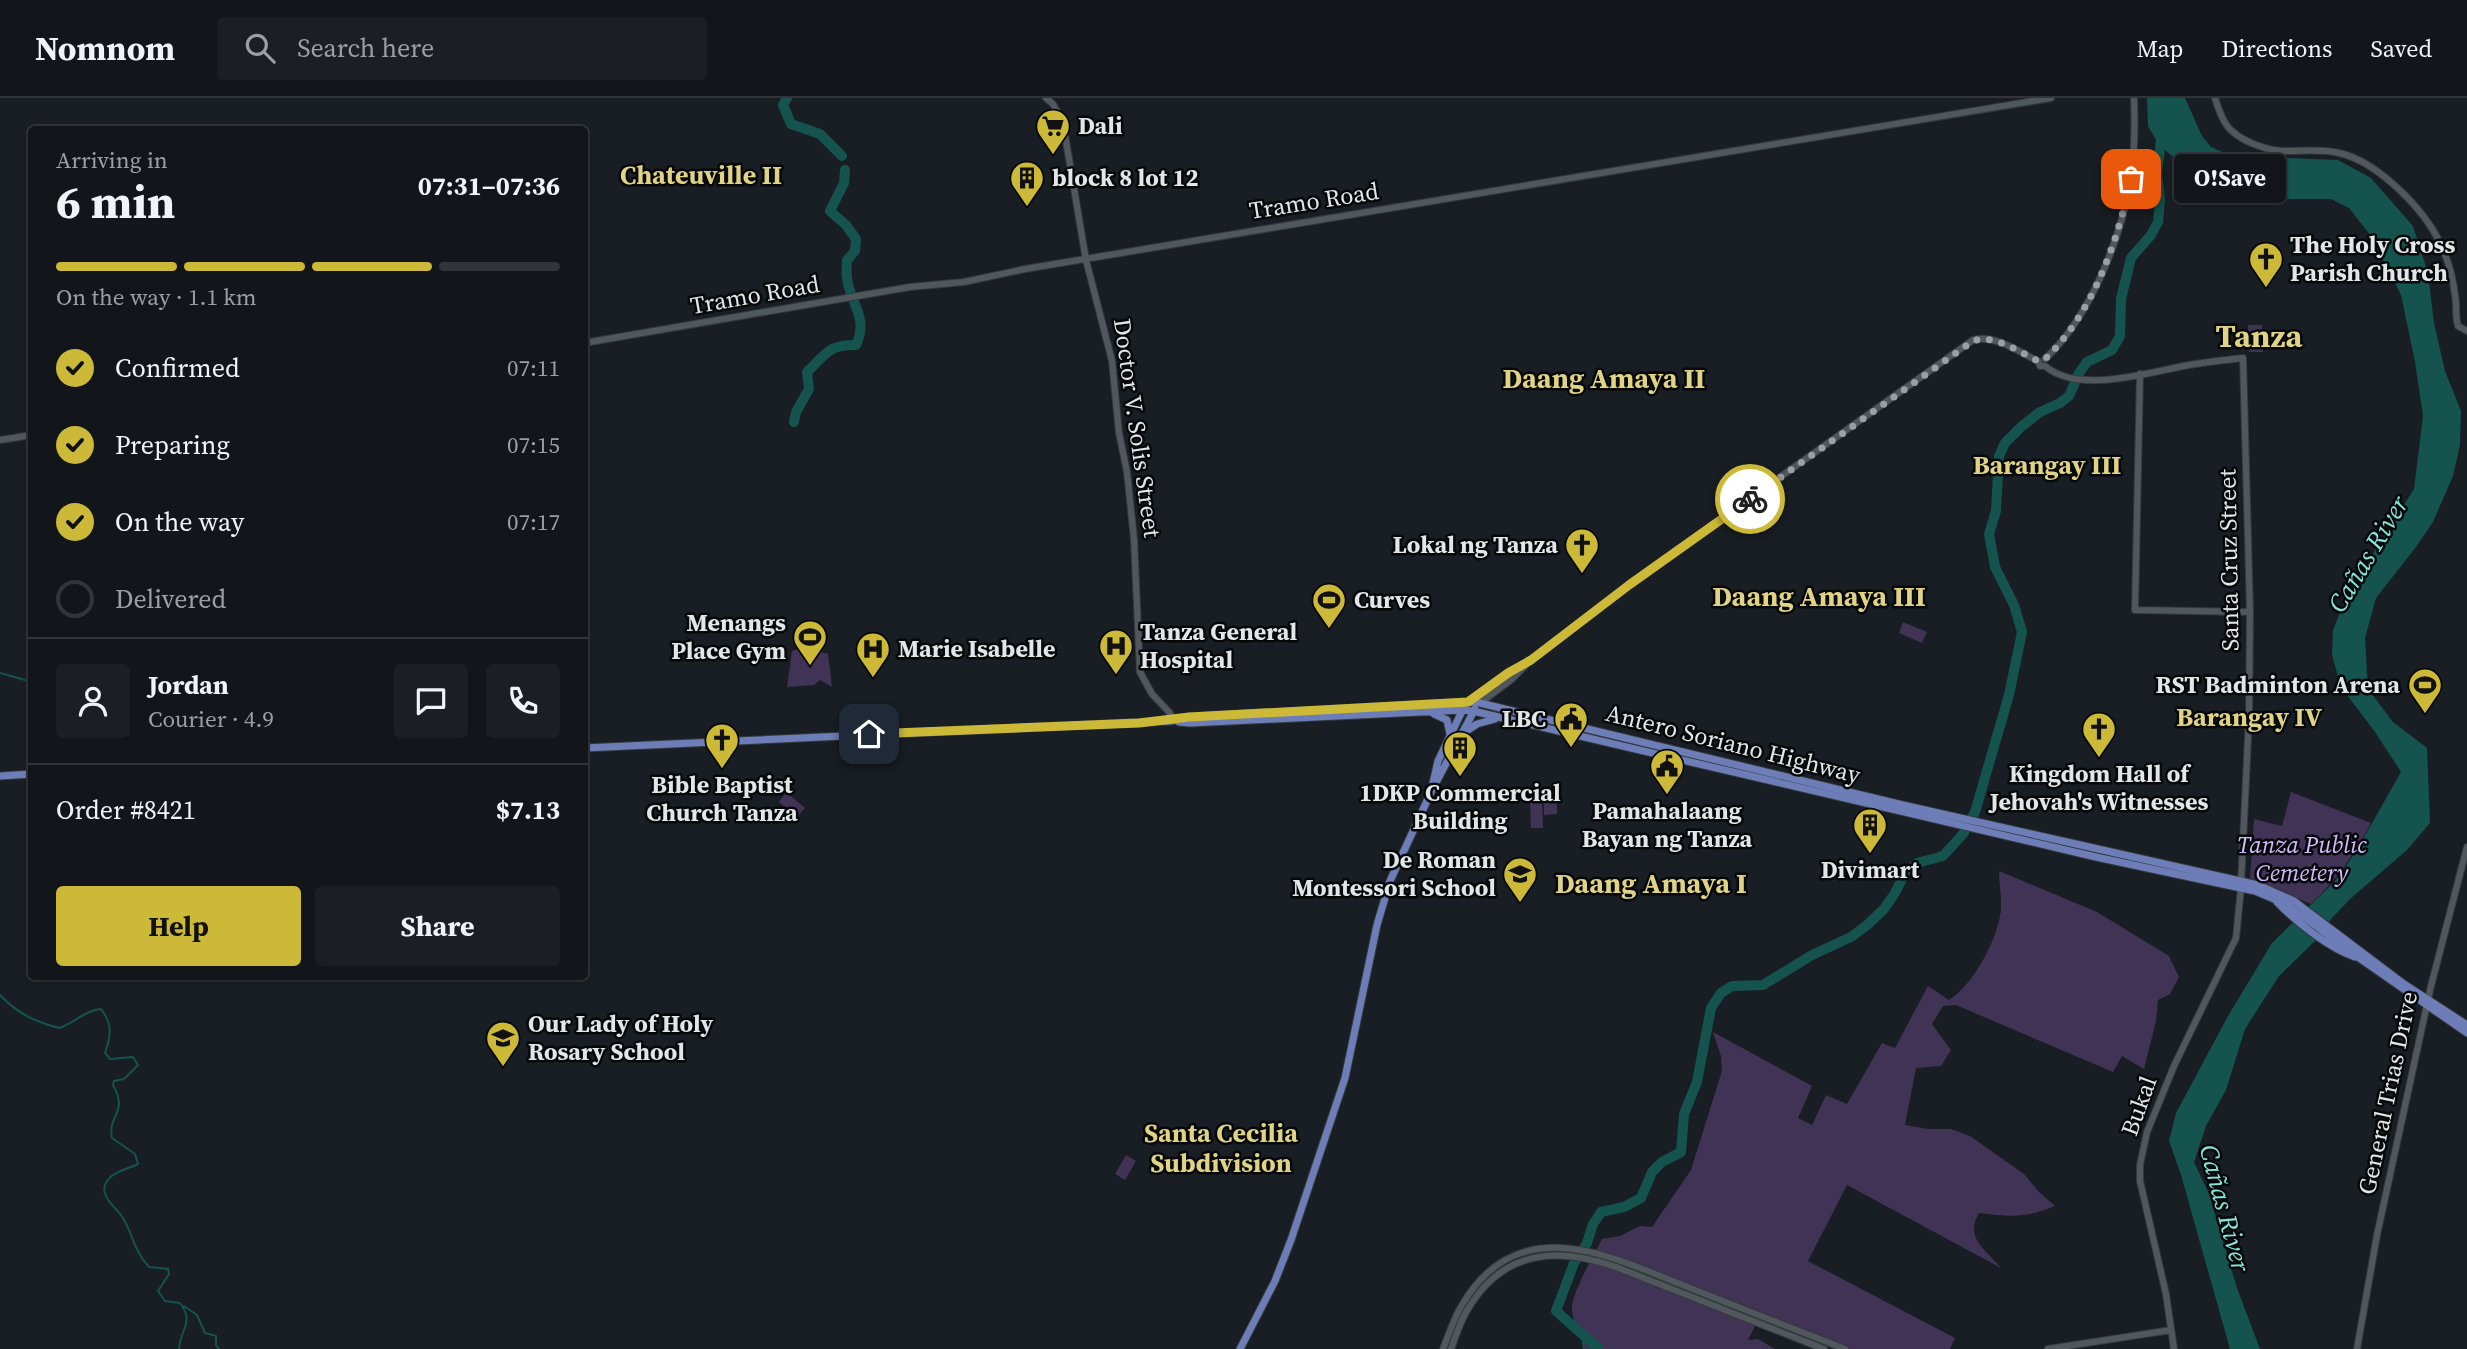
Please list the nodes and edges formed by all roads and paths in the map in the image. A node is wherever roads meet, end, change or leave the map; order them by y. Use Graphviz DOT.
graph roads {
  1 [pos="1046,98"];
  2 [pos="2051,98"];
  3 [pos="2134,98"];
  4 [pos="2215,98"];
  5 [pos="1086,260"];
  6 [pos="2467,331"];
  7 [pos="588,342"];
  8 [pos="2043,362"];
  9 [pos="2140,374"];
  10 [pos="28,436"];
  11 [pos="0,440"];
  12 [pos="2250,612"];
  13 [pos="1531,660"];
  14 [pos="1468,702"];
  15 [pos="1480,703"];
  16 [pos="1462,710"];
  17 [pos="1473,711"];
  18 [pos="1430,712"];
  19 [pos="1500,718"];
  20 [pos="1171,721"];
  21 [pos="1454,738"];
  22 [pos="588,748"];
  23 [pos="28,774"];
  24 [pos="0,776"];
  25 [pos="1952,819"];
  26 [pos="2467,847"];
  27 [pos="2241,885"];
  28 [pos="2290,907"];
  29 [pos="2361,956"];
  30 [pos="2427,1003"];
  31 [pos="2467,1025"];
  32 [pos="2467,1033"];
  33 [pos="1571,1252"];
  34 [pos="1590,1255"];
  35 [pos="2171,1329"];
  36 [pos="1240,1349"];
  37 [pos="1443,1349"];
  38 [pos="1451,1349"];
  39 [pos="1824,1349"];
  40 [pos="1845,1349"];
  41 [pos="2048,1349"];
  42 [pos="2174,1349"];
  43 [pos="2357,1349"];
  1 -- 5 [label="street, Doctor V. Solis Street"];
  2 -- 5 [label="street, Tramo Road"];
  3 -- 8 [label="street"];
  4 -- 6 [label="street"];
  5 -- 7 [label="street, Tramo Road"];
  5 -- 20 [label="street, Doctor V. Solis Street"];
  8 -- 9 [label="street"];
  8 -- 13 [label="street"];
  9 -- 12 [label="street"];
  9 -- 12 [label="street, Santa Cruz Street"];
  10 -- 11 [label="street"];
  12 -- 27 [label="street, Santa Cruz Street"];
  13 -- 14 [label="street"];
  13 -- 15 [label="street"];
  14 -- 15 [label="main road, Antero Soriano Highway"];
  14 -- 16 [label="main road"];
  14 -- 20 [label="main road, Antero Soriano Highway"];
  15 -- 17 [label="main road"];
  15 -- 25 [label="main road, Antero Soriano Highway"];
  16 -- 17 [label="main road, Antero Soriano Highway"];
  16 -- 18 [label="main road, Antero Soriano Highway"];
  16 -- 21 [label="main road"];
  17 -- 19 [label="main road, Antero Soriano Highway"];
  17 -- 21 [label="main road"];
  18 -- 20 [label="main road, Antero Soriano Highway"];
  18 -- 21 [label="main road"];
  19 -- 21 [label="main road"];
  19 -- 25 [label="main road, Antero Soriano Highway"];
  20 -- 22 [label="main road, Antero Soriano Highway"];
  21 -- 36 [label="main road"];
  23 -- 24 [label="main road"];
  25 -- 27 [label="main road, Antero Soriano Highway"];
  26 -- 30 [label="street, General Trias Drive"];
  27 -- 28 [label="main road, Antero Soriano Highway"];
  27 -- 35 [label="street, Bukal"];
  28 -- 29 [label="main road, Antero Soriano Highway"];
  28 -- 29 [label="main road, Antero Soriano Highway"];
  29 -- 30 [label="main road, Antero Soriano Highway"];
  30 -- 31 [label="main road, Antero Soriano Highway"];
  30 -- 32 [label="main road, Antero Soriano Highway"];
  30 -- 43 [label="street, General Trias Drive"];
  33 -- 34 [label="street"];
  33 -- 37 [label="street"];
  33 -- 38 [label="street"];
  34 -- 39 [label="street"];
  34 -- 40 [label="street"];
  35 -- 41 [label="street"];
  35 -- 42 [label="street, Bukal"];
}
